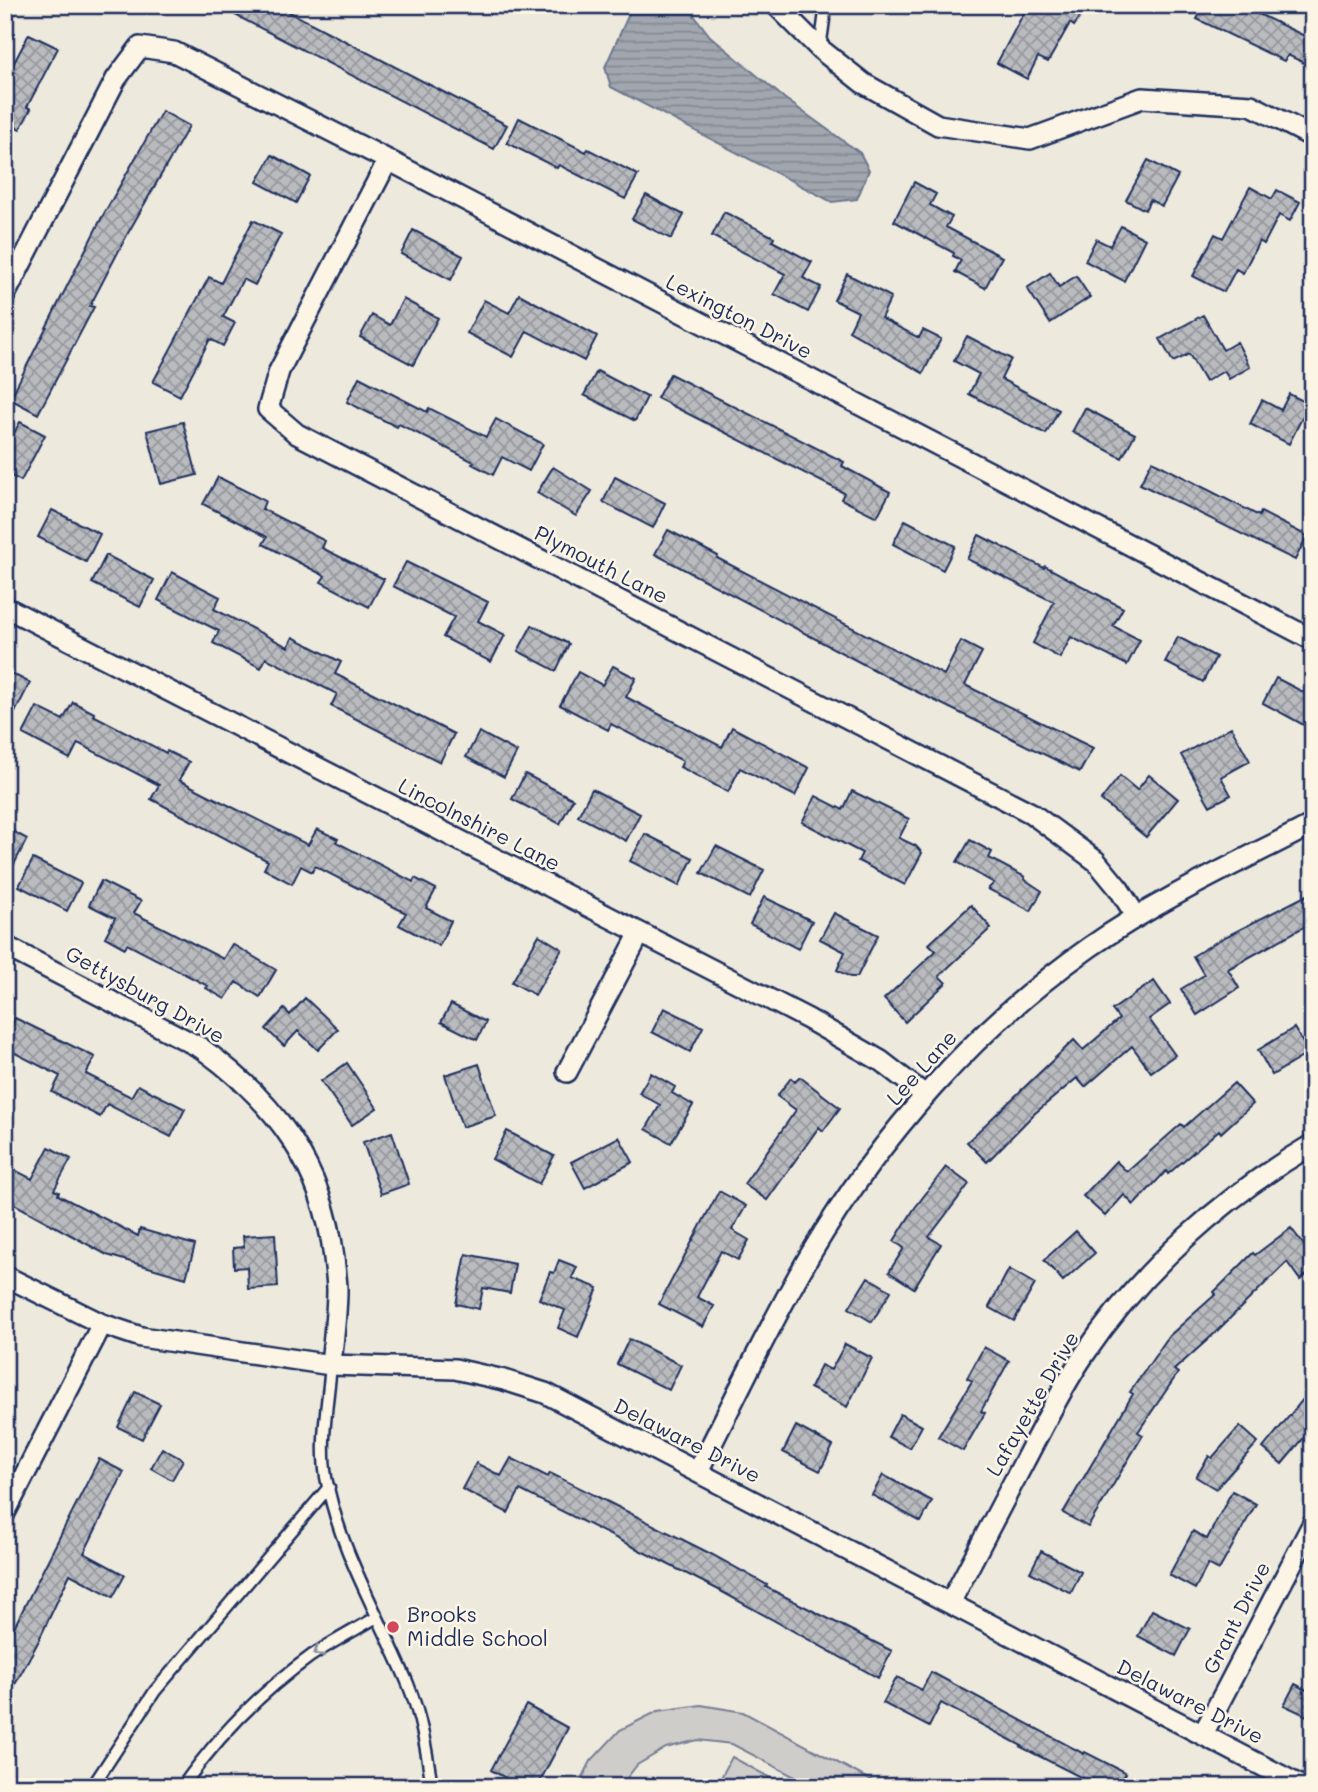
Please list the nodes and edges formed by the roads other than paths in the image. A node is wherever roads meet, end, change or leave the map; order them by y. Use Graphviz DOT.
graph roads {
  1 [pos="776,5"];
  2 [pos="826,5"];
  3 [pos="820,49"];
  4 [pos="1313,137"];
  5 [pos="388,160"];
  6 [pos="5,295"];
  7 [pos="5,607"];
  8 [pos="1313,640"];
  9 [pos="1313,824"];
  10 [pos="1136,916"];
  11 [pos="640,933"];
  12 [pos="5,946"];
  13 [pos="567,1072"];
  14 [pos="925,1096"];
  15 [pos="1313,1144"];
  16 [pos="5,1276"];
  17 [pos="102,1324"];
  18 [pos="331,1365"];
  19 [pos="698,1471"];
  20 [pos="329,1487"];
  21 [pos="5,1513"];
  22 [pos="1313,1523"];
  23 [pos="950,1603"];
  24 [pos="377,1617"];
  25 [pos="1203,1734"];
  26 [pos="92,1787"];
  27 [pos="182,1787"];
  28 [pos="432,1787"];
  29 [pos="1303,1787"];
  1 -- 3 [label="street"];
  2 -- 3 [label="lane"];
  3 -- 4 [label="street"];
  5 -- 6 [label="street, Lexington Drive"];
  5 -- 8 [label="street, Lexington Drive"];
  5 -- 10 [label="street, Plymouth Lane"];
  7 -- 11 [label="street, Lincolnshire Lane"];
  9 -- 10 [label="street, Lee Lane"];
  10 -- 14 [label="street, Lee Lane"];
  11 -- 13 [label="street"];
  11 -- 14 [label="street, Lincolnshire Lane"];
  12 -- 18 [label="street, Gettysburg Drive"];
  14 -- 19 [label="street, Lee Lane"];
  15 -- 23 [label="street, Lafayette Drive"];
  16 -- 17 [label="street, Delaware Drive"];
  17 -- 18 [label="street, Delaware Drive"];
  17 -- 21 [label="street"];
  18 -- 19 [label="street, Delaware Drive"];
  18 -- 20 [label="lane"];
  19 -- 23 [label="street, Delaware Drive"];
  20 -- 24 [label="lane"];
  20 -- 26 [label="lane"];
  22 -- 25 [label="street, Grant Drive"];
  23 -- 25 [label="street, Delaware Drive"];
  24 -- 27 [label="lane, one-way"];
  24 -- 28 [label="lane"];
  25 -- 29 [label="street, Delaware Drive"];
}
